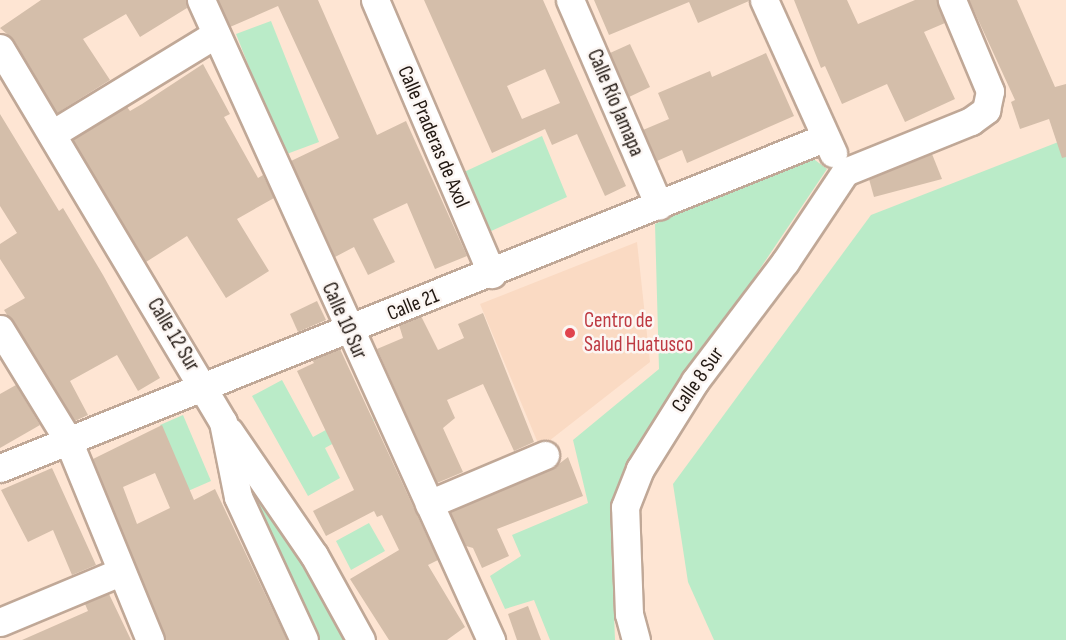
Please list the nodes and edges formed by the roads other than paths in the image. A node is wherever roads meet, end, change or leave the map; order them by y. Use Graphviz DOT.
graph roads {
  1 [pos="201,0"];
  2 [pos="375,0"];
  3 [pos="570,0"];
  4 [pos="764,0"];
  5 [pos="952,0"];
  6 [pos="216,34"];
  7 [pos="0,48"];
  8 [pos="52,134"];
  9 [pos="824,138"];
  10 [pos="845,172"];
  11 [pos="659,206"];
  12 [pos="492,274"];
  13 [pos="0,329"];
  14 [pos="349,331"];
  15 [pos="202,384"];
  16 [pos="223,422"];
  17 [pos="68,440"];
  18 [pos="545,455"];
  19 [pos="0,468"];
  20 [pos="429,504"];
  21 [pos="120,572"];
  22 [pos="629,614"];
  23 [pos="0,622"];
  24 [pos="150,640"];
  25 [pos="304,640"];
  26 [pos="361,640"];
  27 [pos="491,640"];
  28 [pos="624,640"];
  29 [pos="636,640"];
  1 -- 6 [label="street, Calle 10 Sur"];
  2 -- 12 [label="street, Calle Praderas de Axol"];
  3 -- 11 [label="street, Calle Río Jamapa"];
  4 -- 9 [label="street"];
  5 -- 10 [label="street"];
  6 -- 8 [label="street"];
  6 -- 14 [label="street, Calle 10 Sur"];
  7 -- 8 [label="street, Calle 12 Sur"];
  8 -- 15 [label="street, Calle 12 Sur"];
  9 -- 10 [label="street"];
  9 -- 11 [label="street, Calle 21"];
  10 -- 22 [label="street, Calle 8 Sur"];
  11 -- 12 [label="street, Calle 21"];
  12 -- 14 [label="street, Calle 21"];
  13 -- 17 [label="street"];
  14 -- 15 [label="street, Calle 21"];
  14 -- 20 [label="street, Calle 10 Sur"];
  15 -- 16 [label="street, Calle 12 Sur"];
  15 -- 17 [label="street, Calle 21"];
  16 -- 25 [label="street, Calle 12 Sur"];
  16 -- 26 [label="street"];
  17 -- 19 [label="street, Calle 21"];
  17 -- 21 [label="street"];
  18 -- 20 [label="street"];
  20 -- 27 [label="street, Calle 10 Sur"];
  21 -- 23 [label="street"];
  21 -- 24 [label="street"];
  22 -- 28 [label="street, Calle 8 Sur"];
  22 -- 29 [label="street, Calle 8 Sur"];
}
